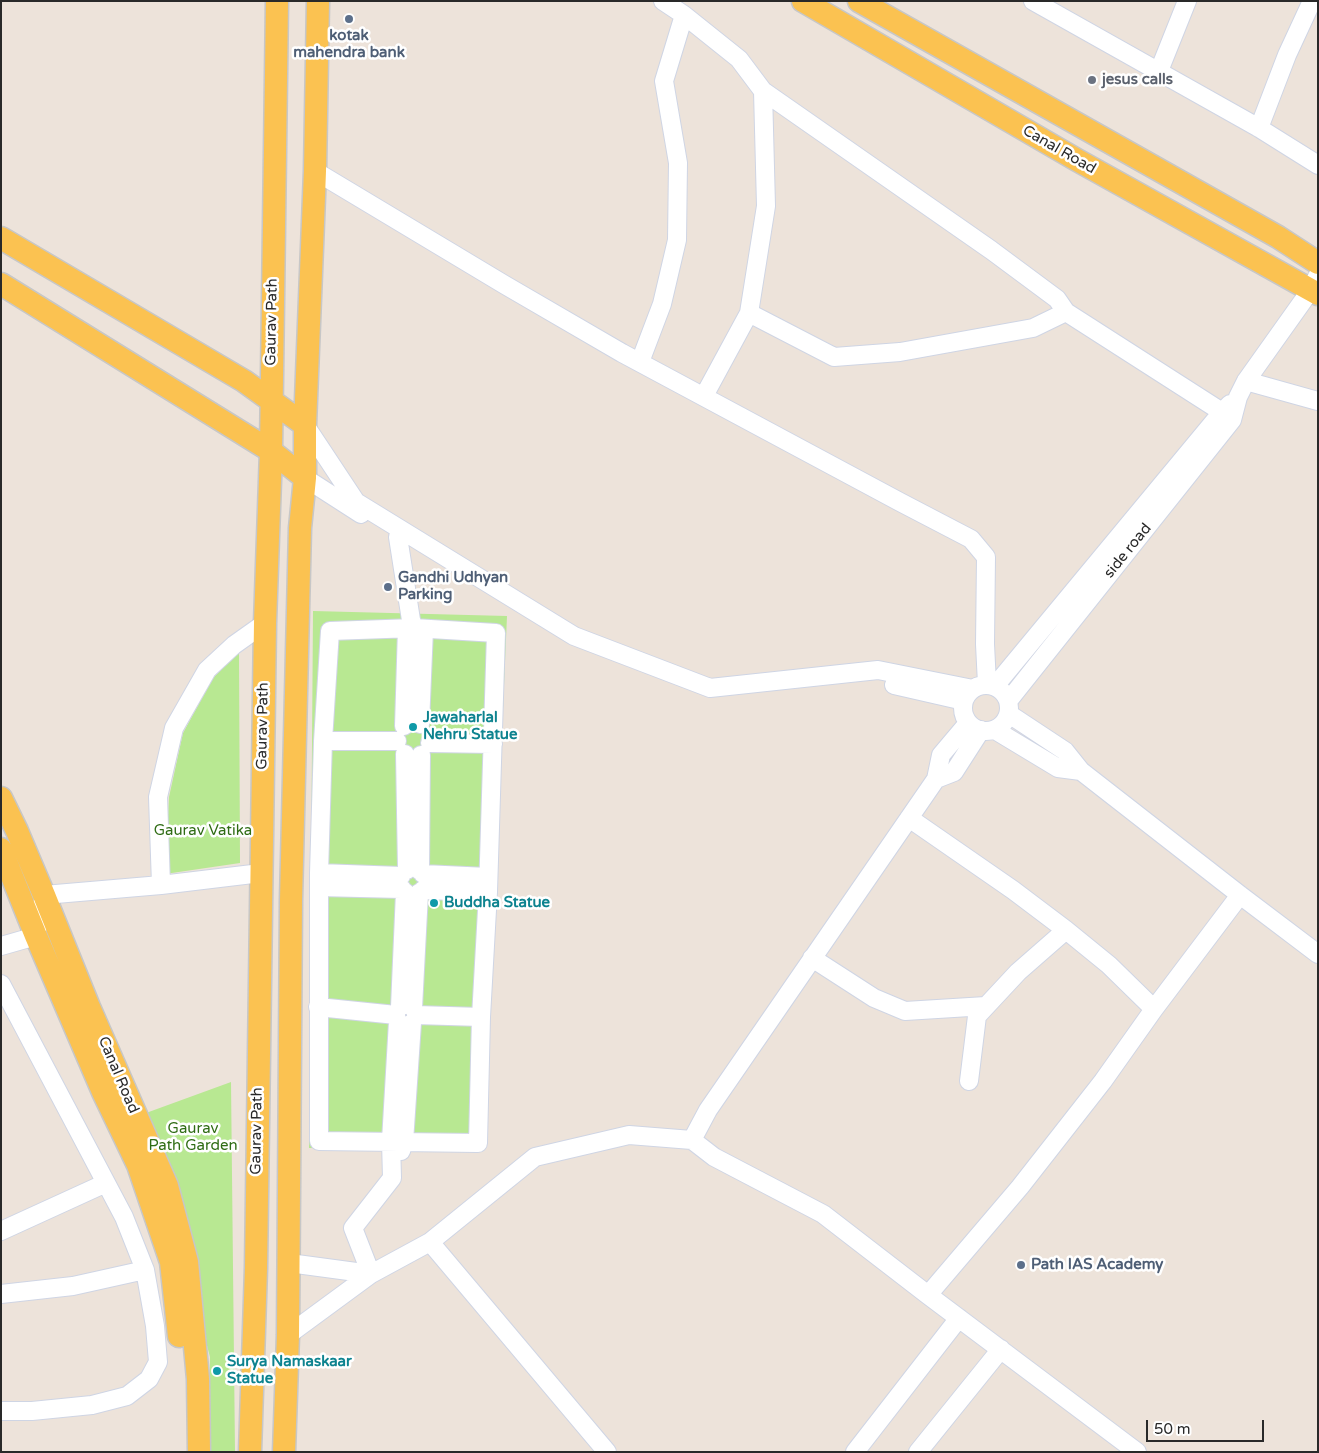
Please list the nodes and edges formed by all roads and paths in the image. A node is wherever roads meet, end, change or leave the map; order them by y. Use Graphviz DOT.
graph roads {
  1 [pos="277,1"];
  2 [pos="318,1"];
  3 [pos="664,1"];
  4 [pos="803,1"];
  5 [pos="859,1"];
  6 [pos="1033,1"];
  7 [pos="1187,1"];
  8 [pos="1312,1"];
  9 [pos="684,15"];
  10 [pos="1159,71"];
  11 [pos="763,91"];
  12 [pos="1260,128"];
  13 [pos="1318,165"];
  14 [pos="316,172"];
  15 [pos="1,238"];
  16 [pos="1318,262"];
  17 [pos="1,284"];
  18 [pos="1315,287"];
  19 [pos="1066,312"];
  20 [pos="749,313"];
  21 [pos="640,362"];
  22 [pos="1246,381"];
  23 [pos="704,396"];
  24 [pos="1238,397"];
  25 [pos="271,400"];
  26 [pos="1318,401"];
  27 [pos="1222,412"];
  28 [pos="305,425"];
  29 [pos="271,451"];
  30 [pos="305,478"];
  31 [pos="398,537"];
  32 [pos="265,623"];
  33 [pos="414,626"];
  34 [pos="979,690"];
  35 [pos="1009,707"];
  36 [pos="981,728"];
  37 [pos="324,741"];
  38 [pos="413,741"];
  39 [pos="493,744"];
  40 [pos="1081,771"];
  41 [pos="1,798"];
  42 [pos="909,818"];
  43 [pos="1,848"];
  44 [pos="261,873"];
  45 [pos="319,880"];
  46 [pos="412,882"];
  47 [pos="161,885"];
  48 [pos="488,885"];
  49 [pos="44,895"];
  50 [pos="1240,895"];
  51 [pos="1066,930"];
  52 [pos="36,936"];
  53 [pos="1,946"];
  54 [pos="1318,954"];
  55 [pos="812,958"];
  56 [pos="1,984"];
  57 [pos="986,1006"];
  58 [pos="318,1007"];
  59 [pos="1154,1009"];
  60 [pos="406,1015"];
  61 [pos="480,1017"];
  62 [pos="969,1081"];
  63 [pos="692,1140"];
  64 [pos="397,1141"];
  65 [pos="106,1183"];
  66 [pos="1,1231"];
  67 [pos="430,1242"];
  68 [pos="289,1263"];
  69 [pos="145,1270"];
  70 [pos="371,1274"];
  71 [pos="1,1294"];
  72 [pos="928,1295"];
  73 [pos="959,1318"];
  74 [pos="288,1335"];
  75 [pos="1001,1349"];
  76 [pos="1,1411"];
  77 [pos="184,1452"];
  78 [pos="200,1452"];
  79 [pos="250,1452"];
  80 [pos="284,1452"];
  81 [pos="607,1452"];
  82 [pos="855,1452"];
  83 [pos="918,1452"];
  84 [pos="1137,1452"];
  1 -- 25 [label="main road, Gaurav Path"];
  2 -- 14 [label="main road"];
  3 -- 9 [label="street"];
  4 -- 18 [label="main road, Canal Road"];
  5 -- 16 [label="main road, Canal Road"];
  6 -- 10 [label="street"];
  7 -- 10 [label="street"];
  8 -- 12 [label="street"];
  9 -- 11 [label="street"];
  9 -- 21 [label="street"];
  10 -- 12 [label="street"];
  11 -- 19 [label="street"];
  11 -- 20 [label="street"];
  12 -- 13 [label="street"];
  14 -- 21 [label="street"];
  14 -- 28 [label="main road"];
  15 -- 25 [label="main road"];
  17 -- 29 [label="main road"];
  18 -- 22 [label="street, side road"];
  19 -- 20 [label="street"];
  19 -- 27 [label="street"];
  20 -- 23 [label="street"];
  21 -- 23 [label="street"];
  22 -- 24 [label="street, side road"];
  22 -- 26 [label="street"];
  23 -- 34 [label="street"];
  24 -- 27 [label="street, side road"];
  24 -- 35 [label="street, side road"];
  25 -- 28 [label="main road"];
  25 -- 29 [label="main road, Gaurav Path"];
  27 -- 34 [label="street, side road"];
  28 -- 30 [label="main road"];
  28 -- 34 [label="street"];
  29 -- 30 [label="main road"];
  29 -- 32 [label="main road, Gaurav Path"];
  30 -- 31 [label="street"];
  30 -- 68 [label="main road"];
  31 -- 33 [label="street"];
  31 -- 34 [label="street"];
  32 -- 44 [label="main road, Gaurav Path"];
  32 -- 47 [label="street"];
  33 -- 37 [label="street"];
  33 -- 38 [label="street"];
  33 -- 39 [label="street"];
  34 -- 35 [label="street"];
  34 -- 36 [label="street"];
  35 -- 36 [label="street"];
  35 -- 40 [label="street"];
  36 -- 40 [label="street"];
  36 -- 42 [label="street"];
  37 -- 38 [label="street"];
  37 -- 45 [label="street"];
  38 -- 39 [label="street"];
  38 -- 46 [label="street"];
  39 -- 48 [label="street"];
  40 -- 50 [label="street"];
  41 -- 49 [label="main road, Canal Road"];
  42 -- 51 [label="street"];
  42 -- 55 [label="street"];
  43 -- 52 [label="main road"];
  44 -- 47 [label="street"];
  44 -- 79 [label="main road, Gaurav Path"];
  45 -- 46 [label="street"];
  45 -- 58 [label="street"];
  46 -- 48 [label="street"];
  46 -- 60 [label="street"];
  47 -- 49 [label="street"];
  48 -- 61 [label="street"];
  49 -- 52 [label="street"];
  49 -- 78 [label="main road, Canal Road"];
  50 -- 54 [label="street"];
  50 -- 59 [label="street"];
  51 -- 57 [label="street"];
  51 -- 59 [label="street"];
  52 -- 53 [label="street"];
  52 -- 77 [label="main road"];
  55 -- 57 [label="street"];
  55 -- 63 [label="street"];
  56 -- 65 [label="street"];
  57 -- 62 [label="street"];
  58 -- 60 [label="street"];
  58 -- 64 [label="street"];
  59 -- 72 [label="street"];
  60 -- 61 [label="street"];
  60 -- 64 [label="street"];
  61 -- 64 [label="street"];
  63 -- 67 [label="street"];
  63 -- 72 [label="street"];
  64 -- 70 [label="street"];
  65 -- 66 [label="street"];
  65 -- 69 [label="street"];
  67 -- 70 [label="street"];
  67 -- 81 [label="street"];
  68 -- 70 [label="street"];
  68 -- 74 [label="main road"];
  69 -- 71 [label="street"];
  69 -- 76 [label="street"];
  70 -- 74 [label="street"];
  72 -- 73 [label="street"];
  73 -- 75 [label="street"];
  73 -- 82 [label="street"];
  74 -- 80 [label="main road"];
  75 -- 83 [label="street"];
  75 -- 84 [label="street"];
}
